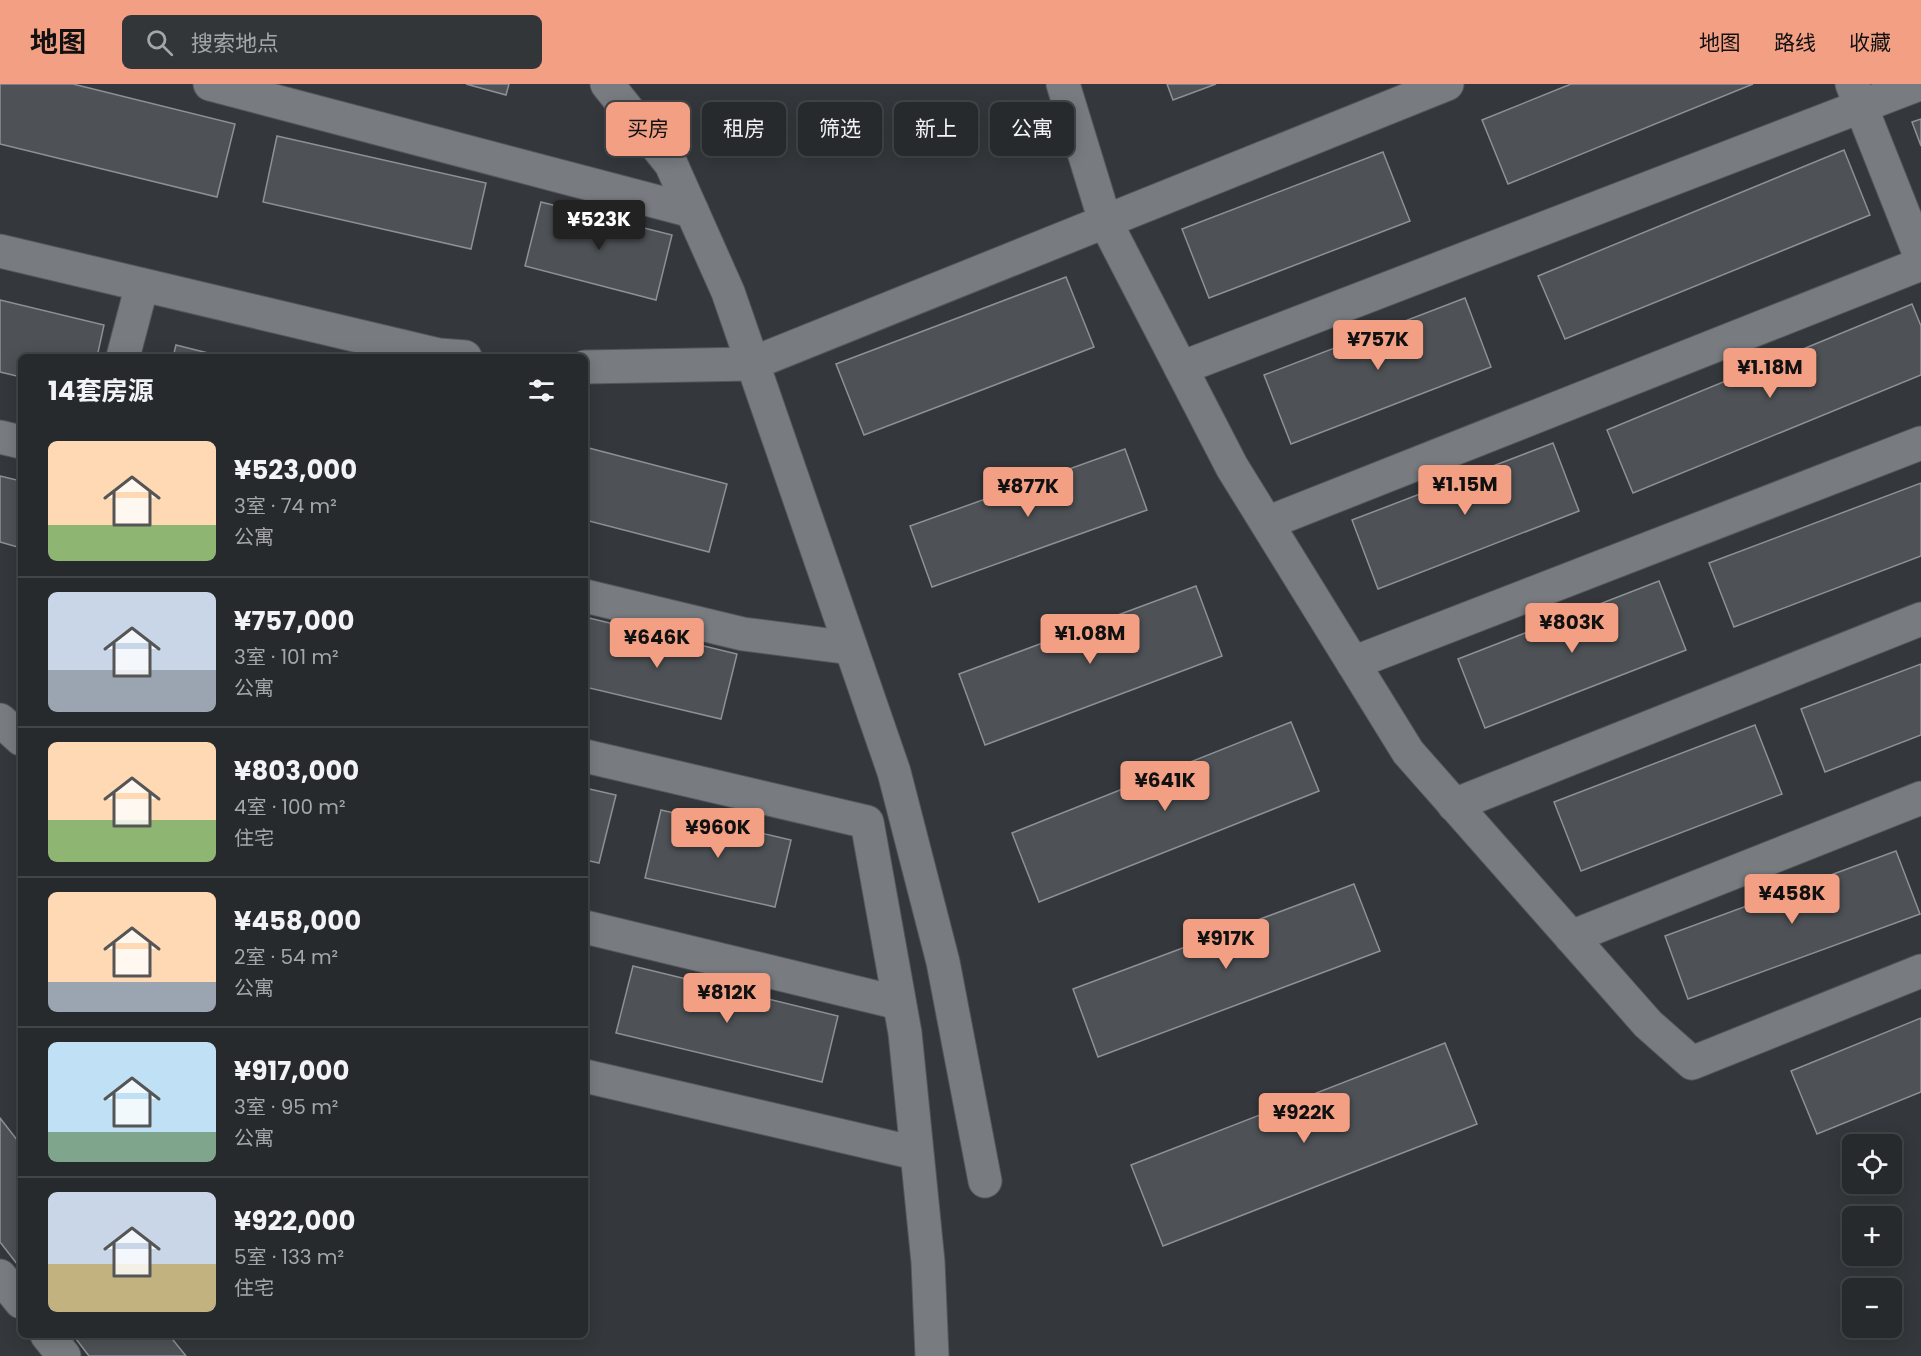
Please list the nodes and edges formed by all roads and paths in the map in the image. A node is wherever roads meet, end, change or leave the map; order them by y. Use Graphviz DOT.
graph roads {
  1 [pos="210,84"];
  2 [pos="607,84"];
  3 [pos="1063,84"];
  4 [pos="1447,84"];
  5 [pos="1919,84"];
  6 [pos="1856,95"];
  7 [pos="692,211"];
  8 [pos="1105,221"];
  9 [pos="0,251"];
  10 [pos="1921,258"];
  11 [pos="1921,264"];
  12 [pos="142,285"];
  13 [pos="124,354"];
  14 [pos="435,354"];
  15 [pos="751,364"];
  16 [pos="588,367"];
  17 [pos="1181,368"];
  18 [pos="0,437"];
  19 [pos="18,441"];
  20 [pos="1921,443"];
  21 [pos="1267,523"];
  22 [pos="588,597"];
  23 [pos="1921,619"];
  24 [pos="851,648"];
  25 [pos="1353,663"];
  26 [pos="0,720"];
  27 [pos="18,736"];
  28 [pos="588,757"];
  29 [pos="1921,798"];
  30 [pos="1454,805"];
  31 [pos="588,928"];
  32 [pos="1571,937"];
  33 [pos="1921,971"];
  34 [pos="899,1003"];
  35 [pos="588,1077"];
  36 [pos="915,1153"];
  37 [pos="986,1181"];
  38 [pos="0,1276"];
  39 [pos="18,1298"];
  40 [pos="49,1338"];
  41 [pos="64,1356"];
  42 [pos="932,1356"];
  1 -- 7 [label="street"];
  2 -- 7 [label="street"];
  3 -- 8 [label="street"];
  4 -- 8 [label="street"];
  5 -- 6 [label="street"];
  6 -- 10 [label="street"];
  6 -- 17 [label="street"];
  7 -- 15 [label="street"];
  8 -- 15 [label="street"];
  8 -- 17 [label="street"];
  9 -- 12 [label="street"];
  11 -- 21 [label="street"];
  12 -- 13 [label="street"];
  12 -- 14 [label="street"];
  15 -- 16 [label="street"];
  15 -- 24 [label="street"];
  17 -- 21 [label="street"];
  18 -- 19 [label="street"];
  20 -- 25 [label="street"];
  21 -- 25 [label="street"];
  22 -- 24 [label="street"];
  23 -- 30 [label="street"];
  24 -- 37 [label="street"];
  25 -- 30 [label="street"];
  26 -- 27 [label="street"];
  28 -- 34 [label="street"];
  29 -- 32 [label="street"];
  30 -- 32 [label="street"];
  31 -- 34 [label="street"];
  32 -- 33 [label="street"];
  34 -- 36 [label="street"];
  35 -- 36 [label="street"];
  36 -- 42 [label="street"];
  38 -- 39 [label="street"];
  40 -- 41 [label="street"];
}
